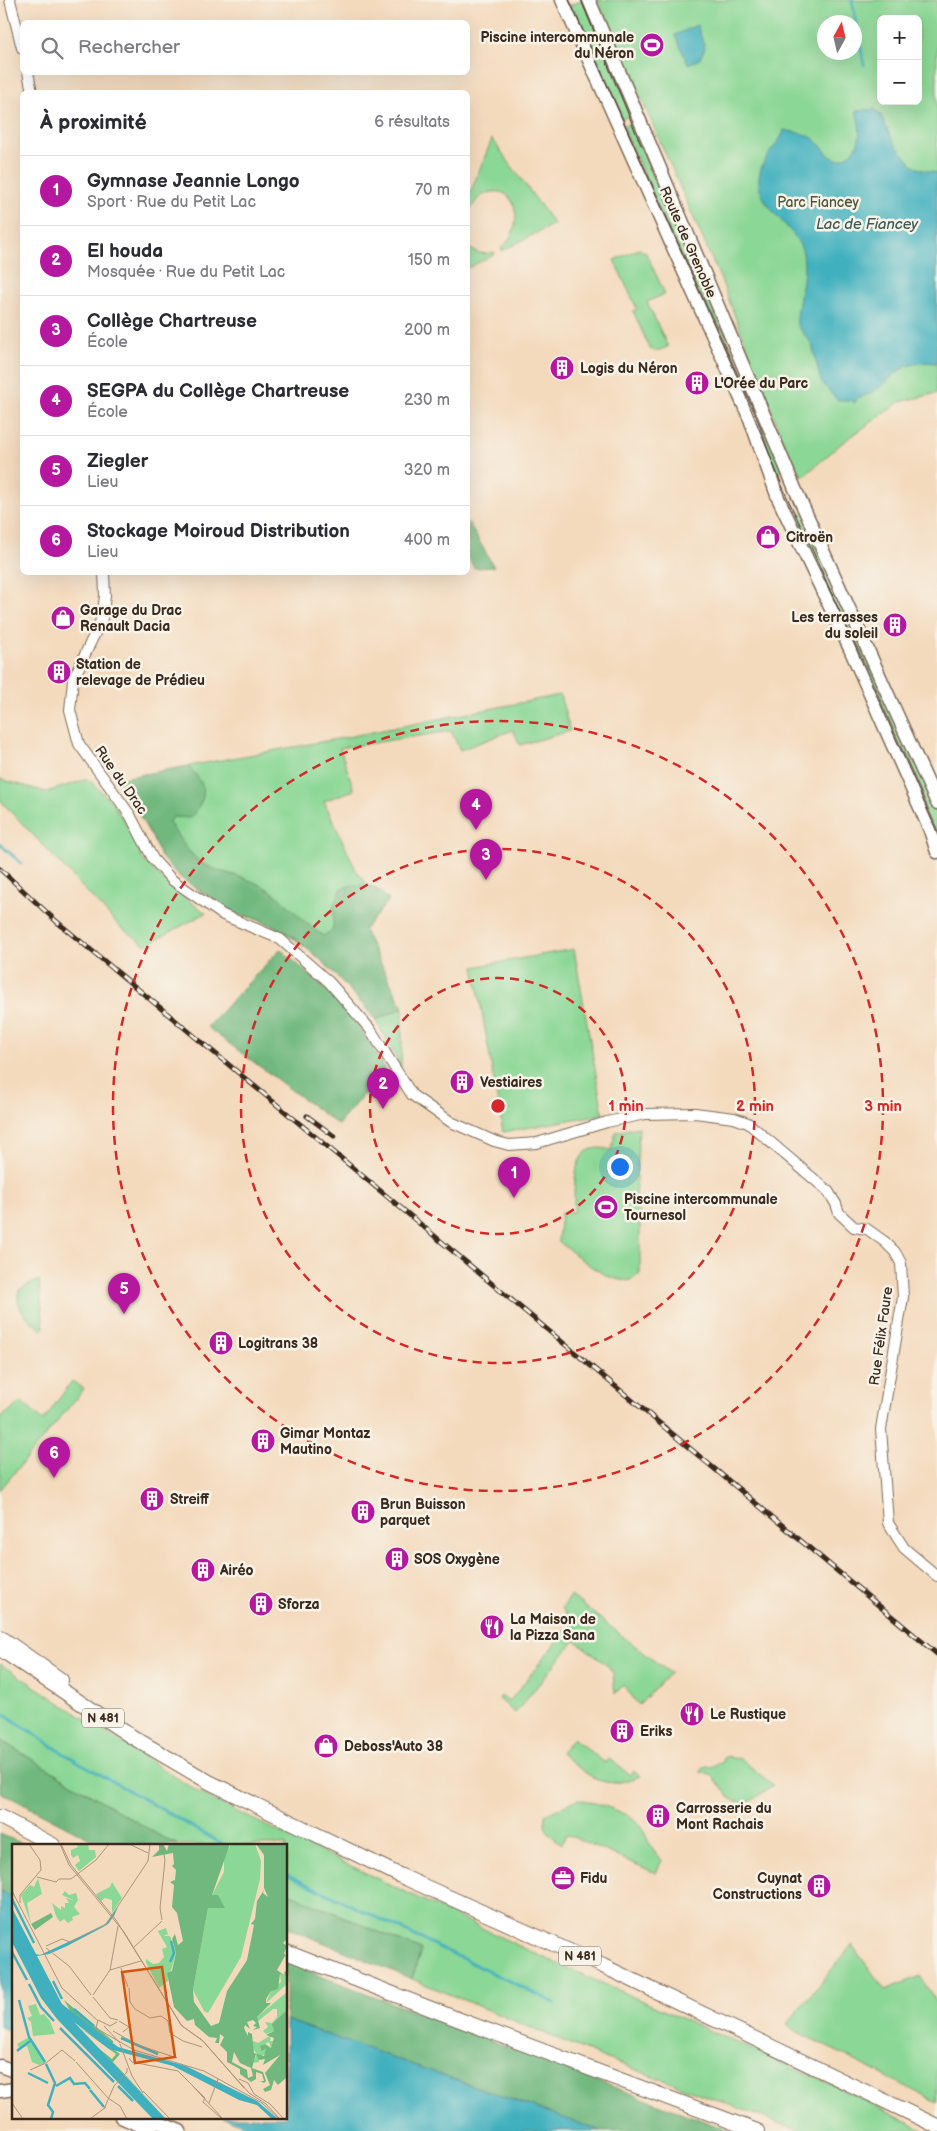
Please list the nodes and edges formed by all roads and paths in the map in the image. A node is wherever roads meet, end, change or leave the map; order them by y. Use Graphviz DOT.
graph roads {
  1 [pos="10,0"];
  2 [pos="562,0"];
  3 [pos="588,0"];
  4 [pos="20,40"];
  5 [pos="29,75"];
  6 [pos="32,90"];
  7 [pos="104,575"];
  8 [pos="937,803"];
  9 [pos="937,852"];
  10 [pos="748,1123"];
  11 [pos="937,1576"];
  12 [pos="0,1637"];
  13 [pos="0,1650"];
  14 [pos="209,1782"];
  15 [pos="0,1817"];
  16 [pos="51,1844"];
  17 [pos="288,1953"];
  18 [pos="122,2118"];
  19 [pos="148,2118"];
  20 [pos="937,2126"];
  21 [pos="152,2131"];
  22 [pos="180,2131"];
  23 [pos="757,2131"];
  1 -- 4 [label="street"];
  2 -- 9 [label="main road, Route de Grenoble"];
  3 -- 8 [label="main road, Route de Grenoble"];
  5 -- 6 [label="street"];
  7 -- 10 [label="street, Rue du Drac"];
  10 -- 11 [label="street, Rue Félix Faure"];
  12 -- 14 [label="highway"];
  13 -- 14 [label="highway, N 481"];
  14 -- 20 [label="highway, N 481"];
  15 -- 16 [label="highway"];
  17 -- 23 [label="highway"];
  18 -- 21 [label="main road"];
  19 -- 22 [label="main road"];
}
